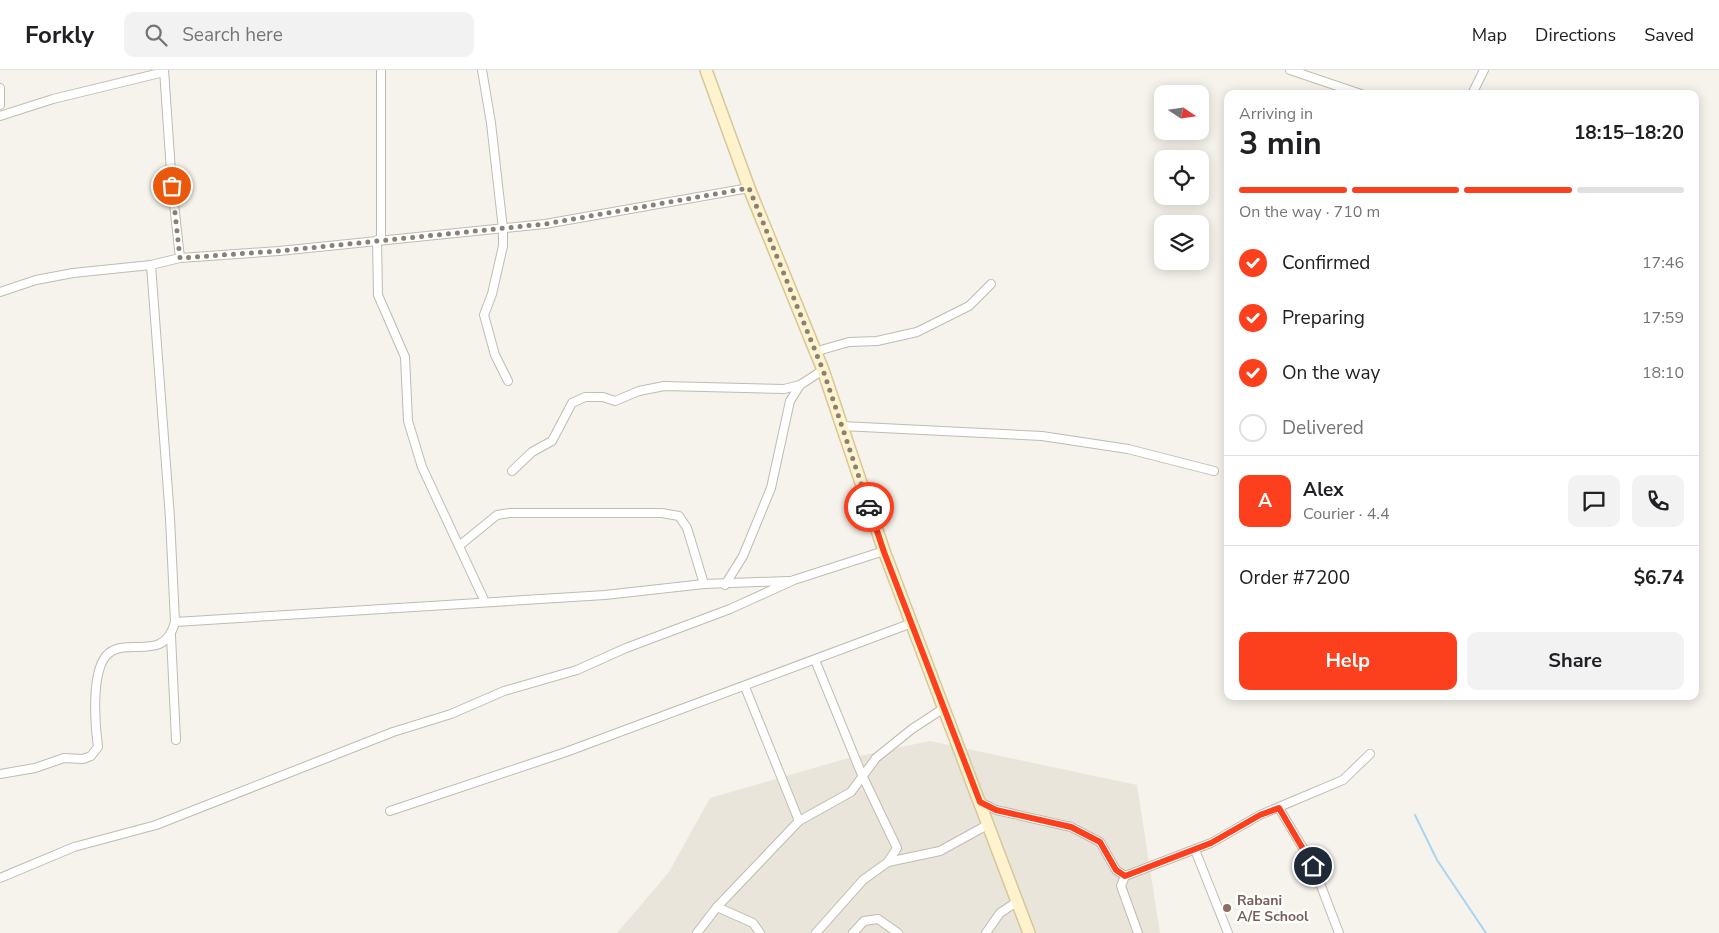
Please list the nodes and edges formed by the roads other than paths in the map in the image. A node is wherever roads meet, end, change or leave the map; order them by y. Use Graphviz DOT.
graph roads {
  1 [pos="381,70"];
  2 [pos="482,70"];
  3 [pos="706,70"];
  4 [pos="1290,70"];
  5 [pos="1484,70"];
  6 [pos="164,71"];
  7 [pos="0,88"];
  8 [pos="1349,90"];
  9 [pos="1474,90"];
  10 [pos="0,105"];
  11 [pos="0,116"];
  12 [pos="749,188"];
  13 [pos="503,229"];
  14 [pos="379,240"];
  15 [pos="180,258"];
  16 [pos="151,265"];
  17 [pos="991,284"];
  18 [pos="0,292"];
  19 [pos="814,352"];
  20 [pos="823,370"];
  21 [pos="508,380"];
  22 [pos="800,385"];
  23 [pos="842,426"];
  24 [pos="512,471"];
  25 [pos="1214,471"];
  26 [pos="459,546"];
  27 [pos="884,552"];
  28 [pos="794,580"];
  29 [pos="704,584"];
  30 [pos="725,585"];
  31 [pos="485,602"];
  32 [pos="174,622"];
  33 [pos="912,623"];
  34 [pos="171,636"];
  35 [pos="815,660"];
  36 [pos="745,687"];
  37 [pos="944,708"];
  38 [pos="176,740"];
  39 [pos="1370,754"];
  40 [pos="0,774"];
  41 [pos="862,775"];
  42 [pos="980,802"];
  43 [pos="1279,808"];
  44 [pos="390,812"];
  45 [pos="799,821"];
  46 [pos="989,824"];
  47 [pos="1195,850"];
  48 [pos="888,862"];
  49 [pos="1125,876"];
  50 [pos="0,878"];
  51 [pos="1018,901"];
  52 [pos="717,908"];
  53 [pos="698,933"];
  54 [pos="760,933"];
  55 [pos="816,933"];
  56 [pos="853,933"];
  57 [pos="898,933"];
  58 [pos="986,933"];
  59 [pos="1029,933"];
  60 [pos="1138,933"];
  61 [pos="1228,933"];
  62 [pos="1339,933"];
  1 -- 14 [label="street"];
  2 -- 13 [label="street"];
  3 -- 12 [label="main road"];
  4 -- 8 [label="street"];
  5 -- 9 [label="street"];
  6 -- 11 [label="street"];
  6 -- 15 [label="street"];
  7 -- 10 [label="street"];
  12 -- 13 [label="street"];
  12 -- 19 [label="main road"];
  13 -- 14 [label="street"];
  13 -- 21 [label="street"];
  14 -- 15 [label="street"];
  14 -- 26 [label="street"];
  15 -- 16 [label="street"];
  16 -- 18 [label="street"];
  16 -- 32 [label="street"];
  17 -- 19 [label="street"];
  19 -- 20 [label="main road"];
  20 -- 22 [label="street"];
  20 -- 23 [label="main road"];
  22 -- 24 [label="street"];
  22 -- 30 [label="street"];
  23 -- 25 [label="street"];
  23 -- 27 [label="main road"];
  26 -- 29 [label="street"];
  26 -- 31 [label="street"];
  27 -- 28 [label="street"];
  27 -- 33 [label="main road"];
  28 -- 30 [label="street"];
  28 -- 50 [label="street"];
  29 -- 30 [label="street"];
  29 -- 31 [label="street"];
  31 -- 32 [label="street"];
  32 -- 34 [label="street"];
  33 -- 35 [label="street"];
  33 -- 37 [label="main road"];
  34 -- 38 [label="street"];
  34 -- 40 [label="street"];
  35 -- 36 [label="street"];
  35 -- 41 [label="street"];
  36 -- 44 [label="street"];
  36 -- 45 [label="street"];
  37 -- 41 [label="street"];
  37 -- 42 [label="main road"];
  39 -- 43 [label="street"];
  41 -- 45 [label="street"];
  41 -- 48 [label="street"];
  42 -- 46 [label="main road"];
  42 -- 49 [label="street"];
  43 -- 47 [label="street"];
  43 -- 62 [label="street"];
  45 -- 52 [label="street"];
  46 -- 48 [label="street"];
  46 -- 51 [label="main road"];
  47 -- 49 [label="street"];
  47 -- 61 [label="street"];
  48 -- 55 [label="street"];
  49 -- 60 [label="street"];
  51 -- 58 [label="street"];
  51 -- 59 [label="main road"];
  52 -- 53 [label="street"];
  52 -- 54 [label="street"];
  56 -- 57 [label="street"];
}
